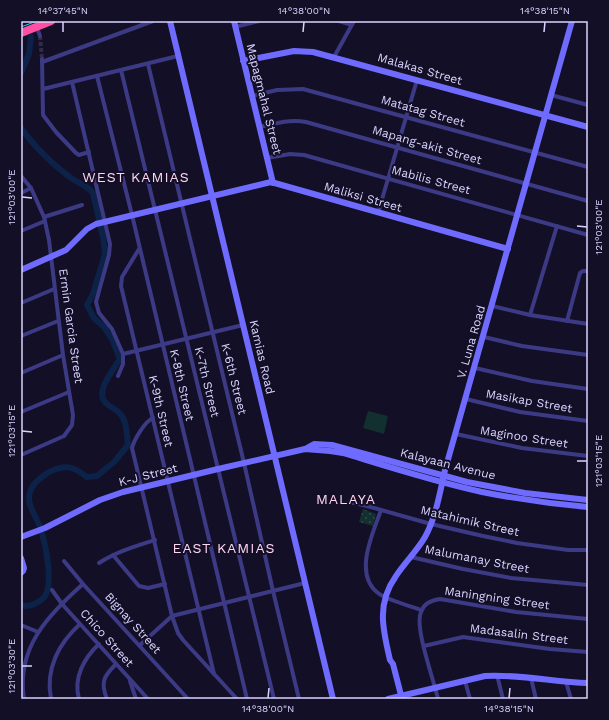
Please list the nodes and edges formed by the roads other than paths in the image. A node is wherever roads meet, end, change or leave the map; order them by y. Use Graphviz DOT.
graph roads {
  1 [pos="51,21"];
  2 [pos="153,21"];
  3 [pos="170,21"];
  4 [pos="259,21"];
  5 [pos="339,21"];
  6 [pos="572,21"];
  7 [pos="353,23"];
  8 [pos="234,24"];
  9 [pos="37,28"];
  10 [pos="21,33"];
  11 [pos="40,36"];
  12 [pos="178,56"];
  13 [pos="334,57"];
  14 [pos="243,60"];
  15 [pos="148,64"];
  16 [pos="121,70"];
  17 [pos="97,76"];
  18 [pos="417,80"];
  19 [pos="72,82"];
  20 [pos="43,89"];
  21 [pos="551,95"];
  22 [pos="252,96"];
  23 [pos="588,105"];
  24 [pos="406,116"];
  25 [pos="545,116"];
  26 [pos="260,127"];
  27 [pos="588,128"];
  28 [pos="398,147"];
  29 [pos="89,152"];
  30 [pos="535,153"];
  31 [pos="267,158"];
  32 [pos="588,167"];
  33 [pos="21,176"];
  34 [pos="388,179"];
  35 [pos="273,183"];
  36 [pos="527,184"];
  37 [pos="31,188"];
  38 [pos="21,192"];
  39 [pos="212,196"];
  40 [pos="588,201"];
  41 [pos="181,204"];
  42 [pos="82,206"];
  43 [pos="156,210"];
  44 [pos="378,213"];
  45 [pos="132,215"];
  46 [pos="518,215"];
  47 [pos="44,219"];
  48 [pos="104,222"];
  49 [pos="556,226"];
  50 [pos="21,231"];
  51 [pos="588,235"];
  52 [pos="139,249"];
  53 [pos="508,249"];
  54 [pos="50,257"];
  55 [pos="21,270"];
  56 [pos="588,271"];
  57 [pos="54,289"];
  58 [pos="21,303"];
  59 [pos="492,306"];
  60 [pos="530,315"];
  61 [pos="58,321"];
  62 [pos="567,321"];
  63 [pos="588,324"];
  64 [pos="243,325"];
  65 [pos="213,333"];
  66 [pos="21,336"];
  67 [pos="484,337"];
  68 [pos="186,339"];
  69 [pos="162,346"];
  70 [pos="137,351"];
  71 [pos="123,354"];
  72 [pos="63,355"];
  73 [pos="588,355"];
  74 [pos="475,368"];
  75 [pos="21,372"];
  76 [pos="118,376"];
  77 [pos="588,389"];
  78 [pos="69,392"];
  79 [pos="466,399"];
  80 [pos="21,412"];
  81 [pos="153,418"];
  82 [pos="588,421"];
  83 [pos="456,434"];
  84 [pos="21,455"];
  85 [pos="274,456"];
  86 [pos="588,456"];
  87 [pos="244,463"];
  88 [pos="218,468"];
  89 [pos="193,475"];
  90 [pos="443,479"];
  91 [pos="168,481"];
  92 [pos="142,488"];
  93 [pos="588,500"];
  94 [pos="349,502"];
  95 [pos="588,507"];
  96 [pos="381,510"];
  97 [pos="431,524"];
  98 [pos="21,537"];
  99 [pos="155,540"];
  100 [pos="588,550"];
  101 [pos="113,555"];
  102 [pos="411,556"];
  103 [pos="21,558"];
  104 [pos="64,561"];
  105 [pos="99,563"];
  106 [pos="21,573"];
  107 [pos="305,583"];
  108 [pos="83,584"];
  109 [pos="165,584"];
  110 [pos="588,585"];
  111 [pos="52,590"];
  112 [pos="273,591"];
  113 [pos="248,597"];
  114 [pos="386,597"];
  115 [pos="224,603"];
  116 [pos="62,604"];
  117 [pos="198,609"];
  118 [pos="421,610"];
  119 [pos="172,616"];
  120 [pos="588,619"];
  121 [pos="80,624"];
  122 [pos="21,625"];
  123 [pos="38,632"];
  124 [pos="99,644"];
  125 [pos="140,645"];
  126 [pos="424,646"];
  127 [pos="588,652"];
  128 [pos="21,656"];
  129 [pos="26,658"];
  130 [pos="116,664"];
  131 [pos="214,674"];
  132 [pos="497,675"];
  133 [pos="129,678"];
  134 [pos="531,678"];
  135 [pos="465,681"];
  136 [pos="566,682"];
  137 [pos="588,683"];
  138 [pos="435,688"];
  139 [pos="400,698"];
  140 [pos="24,699"];
  141 [pos="51,699"];
  142 [pos="78,699"];
  143 [pos="107,699"];
  144 [pos="136,699"];
  145 [pos="148,699"];
  146 [pos="188,699"];
  147 [pos="237,699"];
  148 [pos="247,699"];
  149 [pos="274,699"];
  150 [pos="299,699"];
  151 [pos="333,699"];
  152 [pos="388,699"];
  153 [pos="438,699"];
  154 [pos="470,699"];
  155 [pos="503,699"];
  156 [pos="536,699"];
  157 [pos="571,699"];
  1 -- 10 [label="highway"];
  2 -- 20 [label="street"];
  3 -- 12 [label="main road, Kamias Road"];
  4 -- 8 [label="street"];
  5 -- 7 [label="street"];
  6 -- 21 [label="main road, V. Luna Road"];
  7 -- 13 [label="street"];
  8 -- 14 [label="main road, Mapagmahal Street"];
  9 -- 11 [label="street"];
  12 -- 15 [label="street"];
  12 -- 39 [label="main road, Kamias Road"];
  13 -- 14 [label="main road, Malakas Street"];
  13 -- 18 [label="main road, Malakas Street"];
  14 -- 22 [label="main road, Mapagmahal Street"];
  15 -- 16 [label="street"];
  15 -- 41 [label="street, K-6th Street"];
  16 -- 17 [label="street"];
  16 -- 43 [label="street, K-7th Street"];
  17 -- 19 [label="street"];
  17 -- 45 [label="street, K-8th Street"];
  18 -- 24 [label="street"];
  18 -- 25 [label="main road, Malakas Street"];
  19 -- 20 [label="street"];
  19 -- 29 [label="street"];
  20 -- 29 [label="street"];
  21 -- 23 [label="street"];
  21 -- 25 [label="main road, V. Luna Road"];
  22 -- 24 [label="street, Matatag Street"];
  22 -- 26 [label="main road, Mapagmahal Street"];
  24 -- 28 [label="street"];
  24 -- 30 [label="street, Matatag Street"];
  25 -- 27 [label="main road, Malakas Street"];
  25 -- 30 [label="main road, V. Luna Road"];
  26 -- 28 [label="street, Mapang-akit Street"];
  26 -- 31 [label="main road, Mapagmahal Street"];
  28 -- 34 [label="street"];
  28 -- 36 [label="street, Mapang-akit Street"];
  29 -- 48 [label="street"];
  30 -- 32 [label="street, Matatag Street"];
  30 -- 36 [label="main road, V. Luna Road"];
  31 -- 34 [label="street, Mabilis Street"];
  31 -- 35 [label="main road, Mapagmahal Street"];
  33 -- 37 [label="street, Ermin Garcia Street"];
  34 -- 44 [label="street"];
  34 -- 46 [label="street, Mabilis Street"];
  35 -- 39 [label="main road, Maliksi Street"];
  35 -- 44 [label="main road, Maliksi Street"];
  36 -- 40 [label="street, Mapang-akit Street"];
  36 -- 46 [label="main road, V. Luna Road"];
  37 -- 38 [label="street"];
  37 -- 47 [label="street, Ermin Garcia Street"];
  39 -- 41 [label="main road, Maliksi Street"];
  39 -- 64 [label="main road, Kamias Road"];
  41 -- 43 [label="main road, Maliksi Street"];
  41 -- 65 [label="street, K-6th Street"];
  42 -- 47 [label="street"];
  43 -- 45 [label="main road, Maliksi Street"];
  43 -- 68 [label="street, K-7th Street"];
  44 -- 53 [label="main road, Maliksi Street"];
  45 -- 48 [label="main road, Maliksi Street"];
  45 -- 52 [label="street, K-8th Street"];
  46 -- 49 [label="street, Mabilis Street"];
  46 -- 53 [label="main road, V. Luna Road"];
  47 -- 50 [label="street"];
  47 -- 54 [label="street, Ermin Garcia Street"];
  48 -- 54 [label="main road, Maliksi Street"];
  48 -- 71 [label="street"];
  49 -- 51 [label="street, Mabilis Street"];
  49 -- 60 [label="street"];
  52 -- 69 [label="street, K-8th Street"];
  52 -- 70 [label="street, K-9th Street"];
  53 -- 59 [label="main road, V. Luna Road"];
  54 -- 55 [label="main road"];
  54 -- 57 [label="street, Ermin Garcia Street"];
  56 -- 62 [label="street"];
  57 -- 58 [label="street"];
  57 -- 61 [label="street, Ermin Garcia Street"];
  59 -- 60 [label="street"];
  59 -- 67 [label="main road, V. Luna Road"];
  60 -- 62 [label="street"];
  61 -- 66 [label="street"];
  61 -- 72 [label="street, Ermin Garcia Street"];
  62 -- 63 [label="street"];
  64 -- 65 [label="street"];
  64 -- 85 [label="main road, Kamias Road"];
  65 -- 68 [label="street"];
  65 -- 87 [label="street, K-6th Street"];
  67 -- 73 [label="street"];
  67 -- 74 [label="main road, V. Luna Road"];
  68 -- 69 [label="street"];
  68 -- 88 [label="street, K-7th Street"];
  69 -- 70 [label="street"];
  69 -- 89 [label="street, K-8th Street"];
  70 -- 71 [label="street"];
  70 -- 81 [label="street, K-9th Street"];
  71 -- 76 [label="street"];
  72 -- 75 [label="street"];
  72 -- 78 [label="street, Ermin Garcia Street"];
  74 -- 77 [label="street"];
  74 -- 79 [label="main road, V. Luna Road"];
  78 -- 80 [label="street"];
  78 -- 84 [label="street, Ermin Garcia Street"];
  79 -- 82 [label="street, Masikap Street"];
  79 -- 83 [label="main road, V. Luna Road"];
  81 -- 91 [label="street, K-9th Street"];
  81 -- 92 [label="street"];
  83 -- 86 [label="street, Maginoo Street"];
  83 -- 90 [label="main road, V. Luna Road"];
  85 -- 87 [label="main road, K-J Street"];
  85 -- 90 [label="main road, Kalayaan Avenue"];
  85 -- 107 [label="main road, Kamias Road"];
  87 -- 88 [label="main road, K-J Street"];
  87 -- 112 [label="street, K-6th Street"];
  88 -- 89 [label="main road, K-J Street"];
  88 -- 113 [label="street, K-7th Street"];
  89 -- 91 [label="main road, K-J Street"];
  89 -- 115 [label="street, K-8th Street"];
  90 -- 93 [label="main road, Kalayaan Avenue"];
  90 -- 95 [label="main road, Kalayaan Avenue"];
  90 -- 97 [label="main road, V. Luna Road"];
  91 -- 92 [label="main road, K-J Street"];
  91 -- 117 [label="street, K-9th Street"];
  92 -- 98 [label="main road, K-J Street"];
  92 -- 99 [label="street"];
  94 -- 96 [label="street, Matahimik Street"];
  96 -- 97 [label="street, Matahimik Street"];
  96 -- 114 [label="street"];
  97 -- 100 [label="street, Matahimik Street"];
  97 -- 102 [label="main road, V. Luna Road"];
  99 -- 101 [label="street"];
  99 -- 109 [label="street"];
  101 -- 105 [label="street"];
  101 -- 109 [label="street"];
  102 -- 110 [label="street, Malumanay Street"];
  102 -- 114 [label="main road, V. Luna Road"];
  103 -- 106 [label="main road"];
  104 -- 108 [label="street, Bignay Street"];
  107 -- 112 [label="street"];
  107 -- 151 [label="main road, Kamias Road"];
  108 -- 116 [label="street"];
  108 -- 125 [label="street, Bignay Street"];
  109 -- 119 [label="street"];
  111 -- 116 [label="street, Chico Street"];
  112 -- 113 [label="street"];
  112 -- 150 [label="street, K-6th Street"];
  113 -- 115 [label="street"];
  113 -- 149 [label="street, K-7th Street"];
  114 -- 118 [label="street"];
  114 -- 139 [label="main road, V. Luna Road"];
  115 -- 117 [label="street"];
  115 -- 148 [label="street, K-8th Street"];
  116 -- 121 [label="street, Chico Street"];
  116 -- 123 [label="street"];
  117 -- 119 [label="street"];
  117 -- 131 [label="street, K-9th Street"];
  118 -- 120 [label="street, Maningning Street"];
  118 -- 126 [label="street"];
  119 -- 125 [label="street"];
  119 -- 131 [label="street"];
  121 -- 124 [label="street, Chico Street"];
  121 -- 141 [label="street"];
  122 -- 123 [label="street"];
  123 -- 129 [label="street"];
  124 -- 130 [label="street, Chico Street"];
  124 -- 142 [label="street"];
  125 -- 146 [label="street, Bignay Street"];
  126 -- 127 [label="street, Madasalin Street"];
  126 -- 138 [label="street"];
  128 -- 129 [label="street"];
  129 -- 140 [label="street"];
  130 -- 133 [label="street, Chico Street"];
  130 -- 143 [label="street"];
  131 -- 147 [label="street"];
  132 -- 134 [label="main road"];
  132 -- 135 [label="main road"];
  132 -- 155 [label="street"];
  133 -- 144 [label="street"];
  133 -- 145 [label="street, Chico Street"];
  134 -- 136 [label="main road"];
  134 -- 156 [label="street"];
  135 -- 138 [label="main road"];
  135 -- 154 [label="street"];
  136 -- 137 [label="main road"];
  136 -- 157 [label="street"];
  138 -- 139 [label="main road"];
  138 -- 153 [label="street"];
  139 -- 152 [label="main road"];
}
